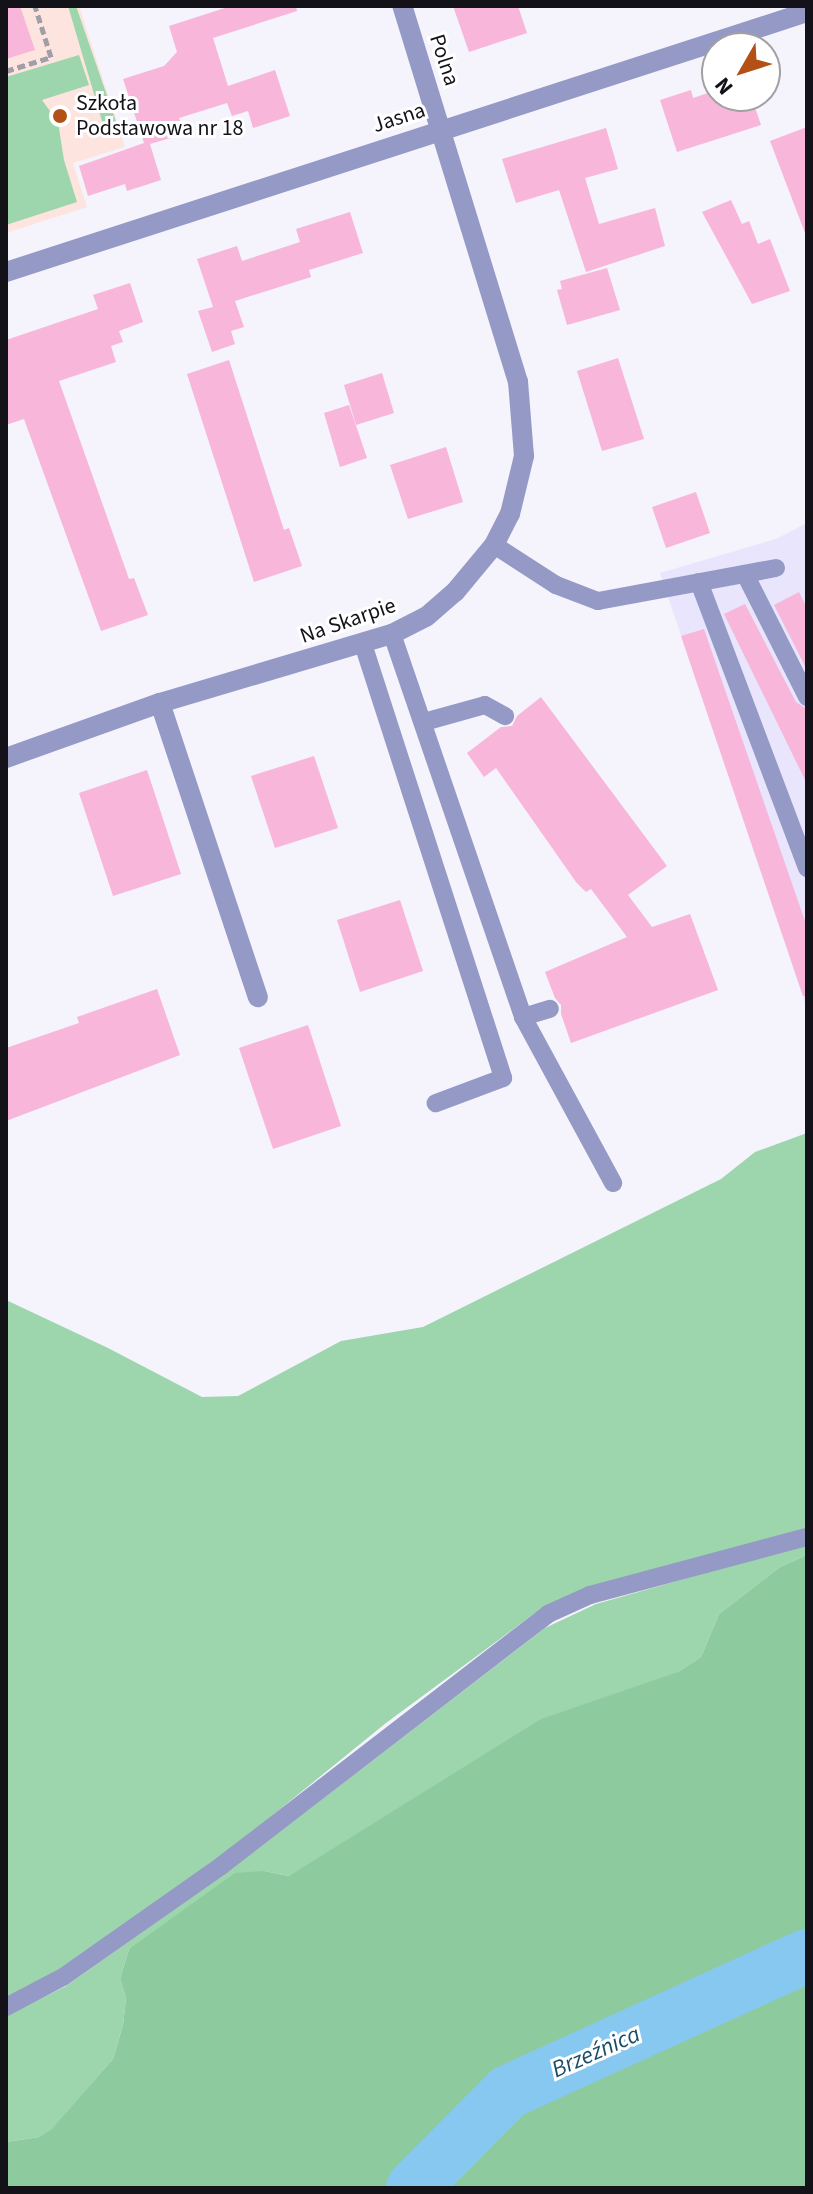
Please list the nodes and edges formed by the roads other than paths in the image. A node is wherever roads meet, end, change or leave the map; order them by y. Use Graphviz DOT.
graph roads {
  1 [pos="402,6"];
  2 [pos="807,12"];
  3 [pos="441,129"];
  4 [pos="6,272"];
  5 [pos="494,545"];
  6 [pos="776,568"];
  7 [pos="745,574"];
  8 [pos="699,582"];
  9 [pos="392,634"];
  10 [pos="363,644"];
  11 [pos="807,697"];
  12 [pos="160,703"];
  13 [pos="505,716"];
  14 [pos="424,722"];
  15 [pos="6,758"];
  16 [pos="807,868"];
  17 [pos="258,997"];
  18 [pos="550,1009"];
  19 [pos="523,1017"];
  20 [pos="436,1103"];
  21 [pos="613,1183"];
  22 [pos="807,1537"];
  23 [pos="6,2007"];
  1 -- 3 [label="street, Polna"];
  2 -- 3 [label="street, Jasna"];
  3 -- 4 [label="street, Jasna"];
  3 -- 5 [label="street, Na Skarpie"];
  5 -- 8 [label="lane"];
  5 -- 9 [label="street, Na Skarpie"];
  6 -- 7 [label="lane"];
  7 -- 8 [label="lane"];
  7 -- 11 [label="lane"];
  8 -- 16 [label="lane"];
  9 -- 10 [label="street, Na Skarpie"];
  9 -- 14 [label="lane"];
  10 -- 12 [label="street, Na Skarpie"];
  10 -- 20 [label="lane"];
  12 -- 15 [label="street, Na Skarpie"];
  12 -- 17 [label="street"];
  13 -- 14 [label="lane"];
  14 -- 19 [label="lane"];
  18 -- 19 [label="lane"];
  19 -- 21 [label="lane"];
  22 -- 23 [label="lane"];
}
